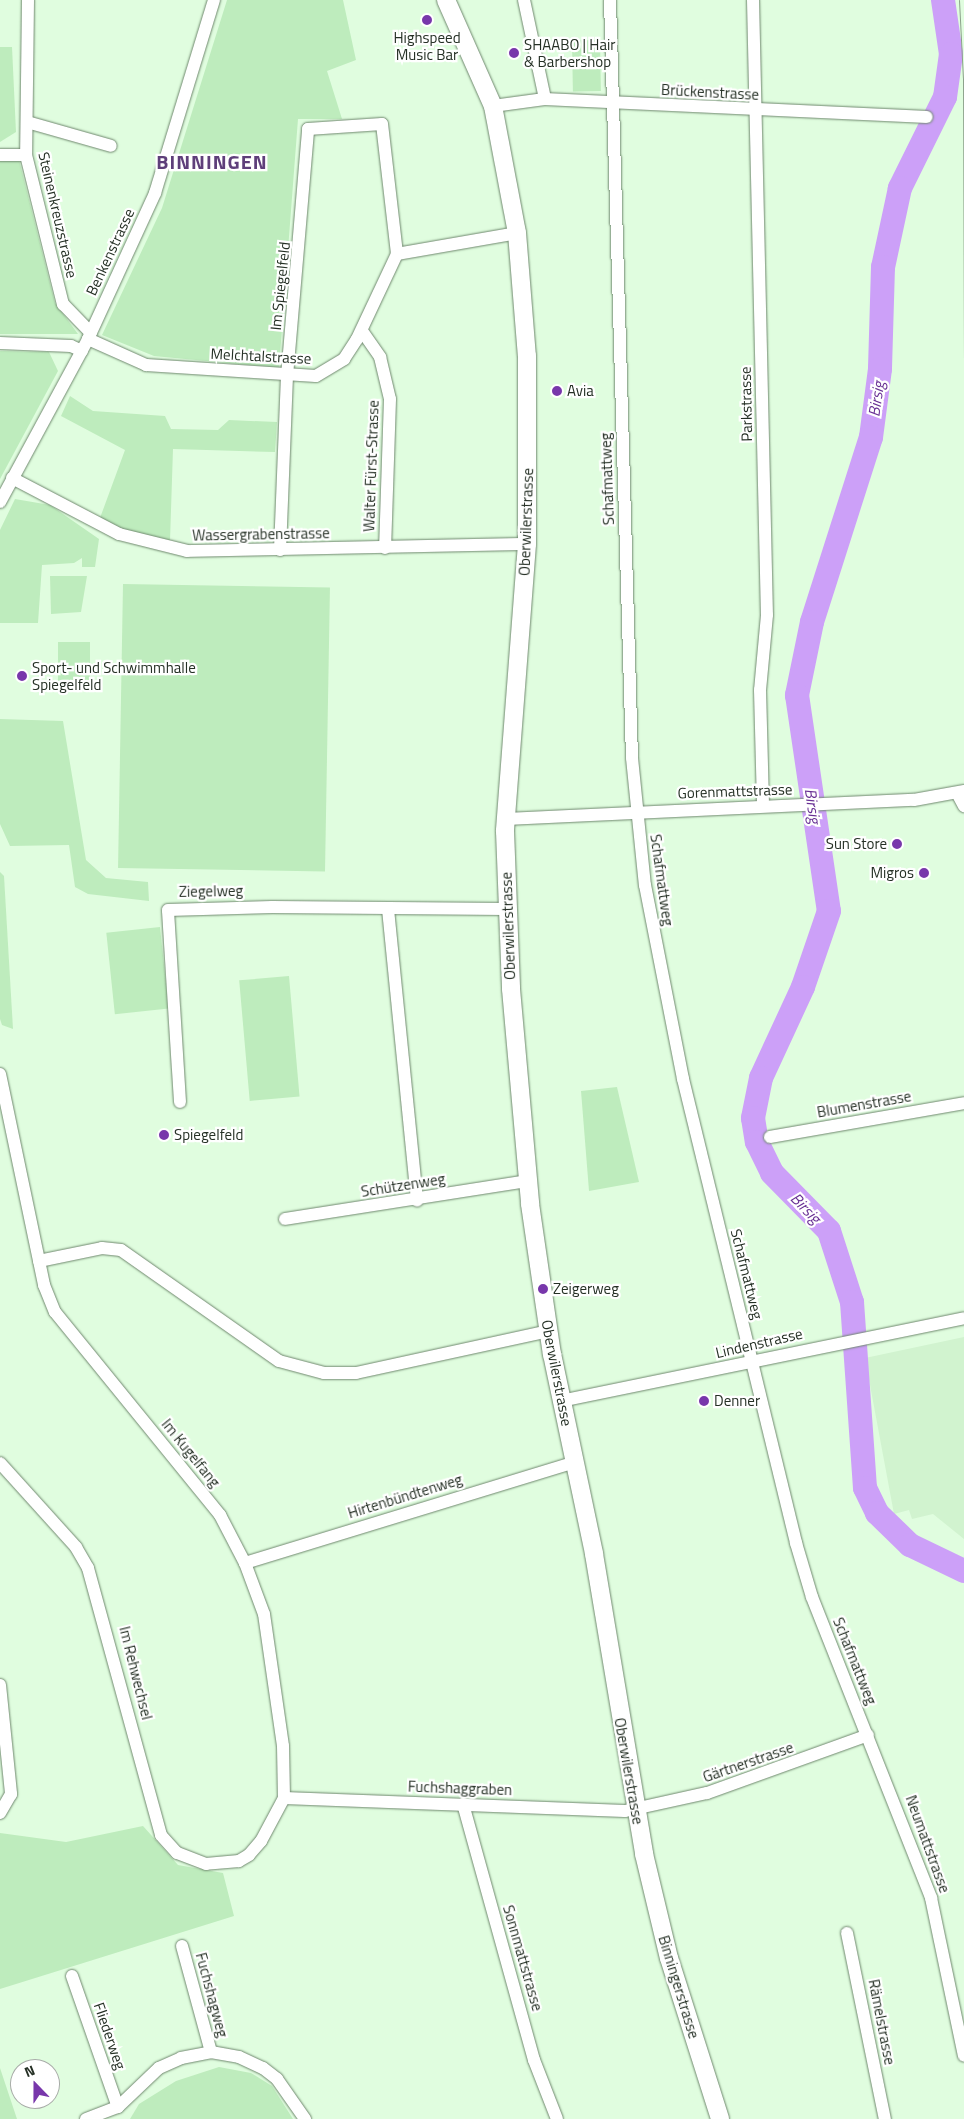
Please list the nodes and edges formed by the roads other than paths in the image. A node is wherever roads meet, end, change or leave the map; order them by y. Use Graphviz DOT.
graph roads {
  1 [pos="28,0"];
  2 [pos="214,0"];
  3 [pos="446,0"];
  4 [pos="524,0"];
  5 [pos="610,0"];
  6 [pos="753,0"];
  7 [pos="545,99"];
  8 [pos="611,103"];
  9 [pos="493,106"];
  10 [pos="755,110"];
  11 [pos="927,117"];
  12 [pos="27,122"];
  13 [pos="111,146"];
  14 [pos="26,154"];
  15 [pos="0,155"];
  16 [pos="517,233"];
  17 [pos="397,254"];
  18 [pos="362,331"];
  19 [pos="87,341"];
  20 [pos="0,343"];
  21 [pos="287,376"];
  22 [pos="12,478"];
  23 [pos="0,502"];
  24 [pos="527,544"];
  25 [pos="385,548"];
  26 [pos="278,551"];
  27 [pos="961,792"];
  28 [pos="764,806"];
  29 [pos="964,806"];
  30 [pos="637,811"];
  31 [pos="506,819"];
  32 [pos="388,909"];
  33 [pos="506,909"];
  34 [pos="0,1074"];
  35 [pos="180,1102"];
  36 [pos="964,1103"];
  37 [pos="770,1137"];
  38 [pos="527,1181"];
  39 [pos="417,1201"];
  40 [pos="284,1219"];
  41 [pos="39,1261"];
  42 [pos="964,1318"];
  43 [pos="549,1331"];
  44 [pos="751,1361"];
  45 [pos="561,1402"];
  46 [pos="0,1462"];
  47 [pos="575,1462"];
  48 [pos="245,1563"];
  49 [pos="0,1685"];
  50 [pos="868,1735"];
  51 [pos="284,1798"];
  52 [pos="463,1804"];
  53 [pos="635,1810"];
  54 [pos="0,1813"];
  55 [pos="644,1854"];
  56 [pos="239,1861"];
  57 [pos="847,1933"];
  58 [pos="182,1946"];
  59 [pos="72,1976"];
  60 [pos="211,2052"];
  61 [pos="964,2056"];
  62 [pos="118,2107"];
  63 [pos="86,2119"];
  64 [pos="305,2119"];
  65 [pos="557,2119"];
  66 [pos="720,2119"];
  67 [pos="885,2119"];
  1 -- 12 [label="street, Steinenkreuzstrasse"];
  2 -- 19 [label="street, Benkenstrasse"];
  3 -- 9 [label="main road, Oberwilerstrasse"];
  4 -- 7 [label="street"];
  5 -- 8 [label="street, Schafmattweg"];
  6 -- 10 [label="street, Parkstrasse"];
  7 -- 8 [label="street, Brückenstrasse"];
  7 -- 9 [label="street, Brückenstrasse"];
  8 -- 10 [label="street, Brückenstrasse"];
  8 -- 30 [label="street, Schafmattweg"];
  9 -- 16 [label="main road, Oberwilerstrasse"];
  10 -- 11 [label="street, Brückenstrasse"];
  10 -- 28 [label="street, Parkstrasse"];
  12 -- 13 [label="street, Steinenkreuzstrasse"];
  12 -- 14 [label="street, Steinenkreuzstrasse"];
  14 -- 15 [label="street"];
  14 -- 19 [label="street, Steinenkreuzstrasse"];
  16 -- 17 [label="street"];
  16 -- 24 [label="main road, Oberwilerstrasse"];
  17 -- 18 [label="street, Melchtalstrasse"];
  17 -- 21 [label="street, Im Spiegelfeld"];
  18 -- 21 [label="street, Melchtalstrasse"];
  18 -- 25 [label="street, Walter Fürst-Strasse"];
  19 -- 20 [label="street"];
  19 -- 21 [label="street, Melchtalstrasse"];
  19 -- 22 [label="street, Benkenstrasse"];
  21 -- 26 [label="street, Im Spiegelfeld"];
  22 -- 23 [label="street, Benkenstrasse"];
  22 -- 26 [label="street, Wassergrabenstrasse"];
  24 -- 25 [label="street, Wassergrabenstrasse"];
  24 -- 31 [label="main road, Oberwilerstrasse"];
  25 -- 26 [label="street, Wassergrabenstrasse"];
  27 -- 28 [label="street, Gorenmattstrasse"];
  27 -- 29 [label="street"];
  28 -- 30 [label="street, Gorenmattstrasse"];
  30 -- 31 [label="street, Gorenmattstrasse"];
  30 -- 44 [label="street, Schafmattweg"];
  31 -- 33 [label="main road, Oberwilerstrasse"];
  32 -- 33 [label="street, Ziegelweg"];
  32 -- 35 [label="street, Ziegelweg"];
  32 -- 39 [label="street"];
  33 -- 38 [label="main road, Oberwilerstrasse"];
  34 -- 41 [label="street, Im Kugelfang"];
  36 -- 37 [label="street, Blumenstrasse"];
  38 -- 39 [label="street, Schützenweg"];
  38 -- 43 [label="main road, Oberwilerstrasse"];
  39 -- 40 [label="street, Schützenweg"];
  41 -- 43 [label="street"];
  41 -- 48 [label="street, Im Kugelfang"];
  42 -- 44 [label="street, Lindenstrasse"];
  43 -- 45 [label="main road, Oberwilerstrasse"];
  44 -- 45 [label="street, Lindenstrasse"];
  44 -- 50 [label="street, Schafmattweg"];
  45 -- 47 [label="main road, Oberwilerstrasse"];
  46 -- 56 [label="street, Im Rehwechsel"];
  47 -- 48 [label="street, Hirtenbündtenweg"];
  47 -- 53 [label="main road, Oberwilerstrasse"];
  48 -- 51 [label="street, Im Kugelfang"];
  49 -- 54 [label="street"];
  50 -- 53 [label="street, Gärtnerstrasse"];
  50 -- 61 [label="street, Neumattstrasse"];
  51 -- 52 [label="street, Fuchshaggraben"];
  51 -- 56 [label="street, Im Kugelfang"];
  52 -- 53 [label="street, Fuchshaggraben"];
  52 -- 65 [label="street, Sonnmattstrasse"];
  53 -- 55 [label="main road, Oberwilerstrasse"];
  55 -- 66 [label="main road, Binningerstrasse"];
  57 -- 67 [label="street, Rämelstrasse"];
  58 -- 60 [label="street, Fuchshagweg"];
  59 -- 62 [label="street, Fliederweg"];
  60 -- 62 [label="street, Fuchshagweg"];
  60 -- 64 [label="street, Fuchshagweg"];
  62 -- 63 [label="street, Fuchshagweg"];
}
